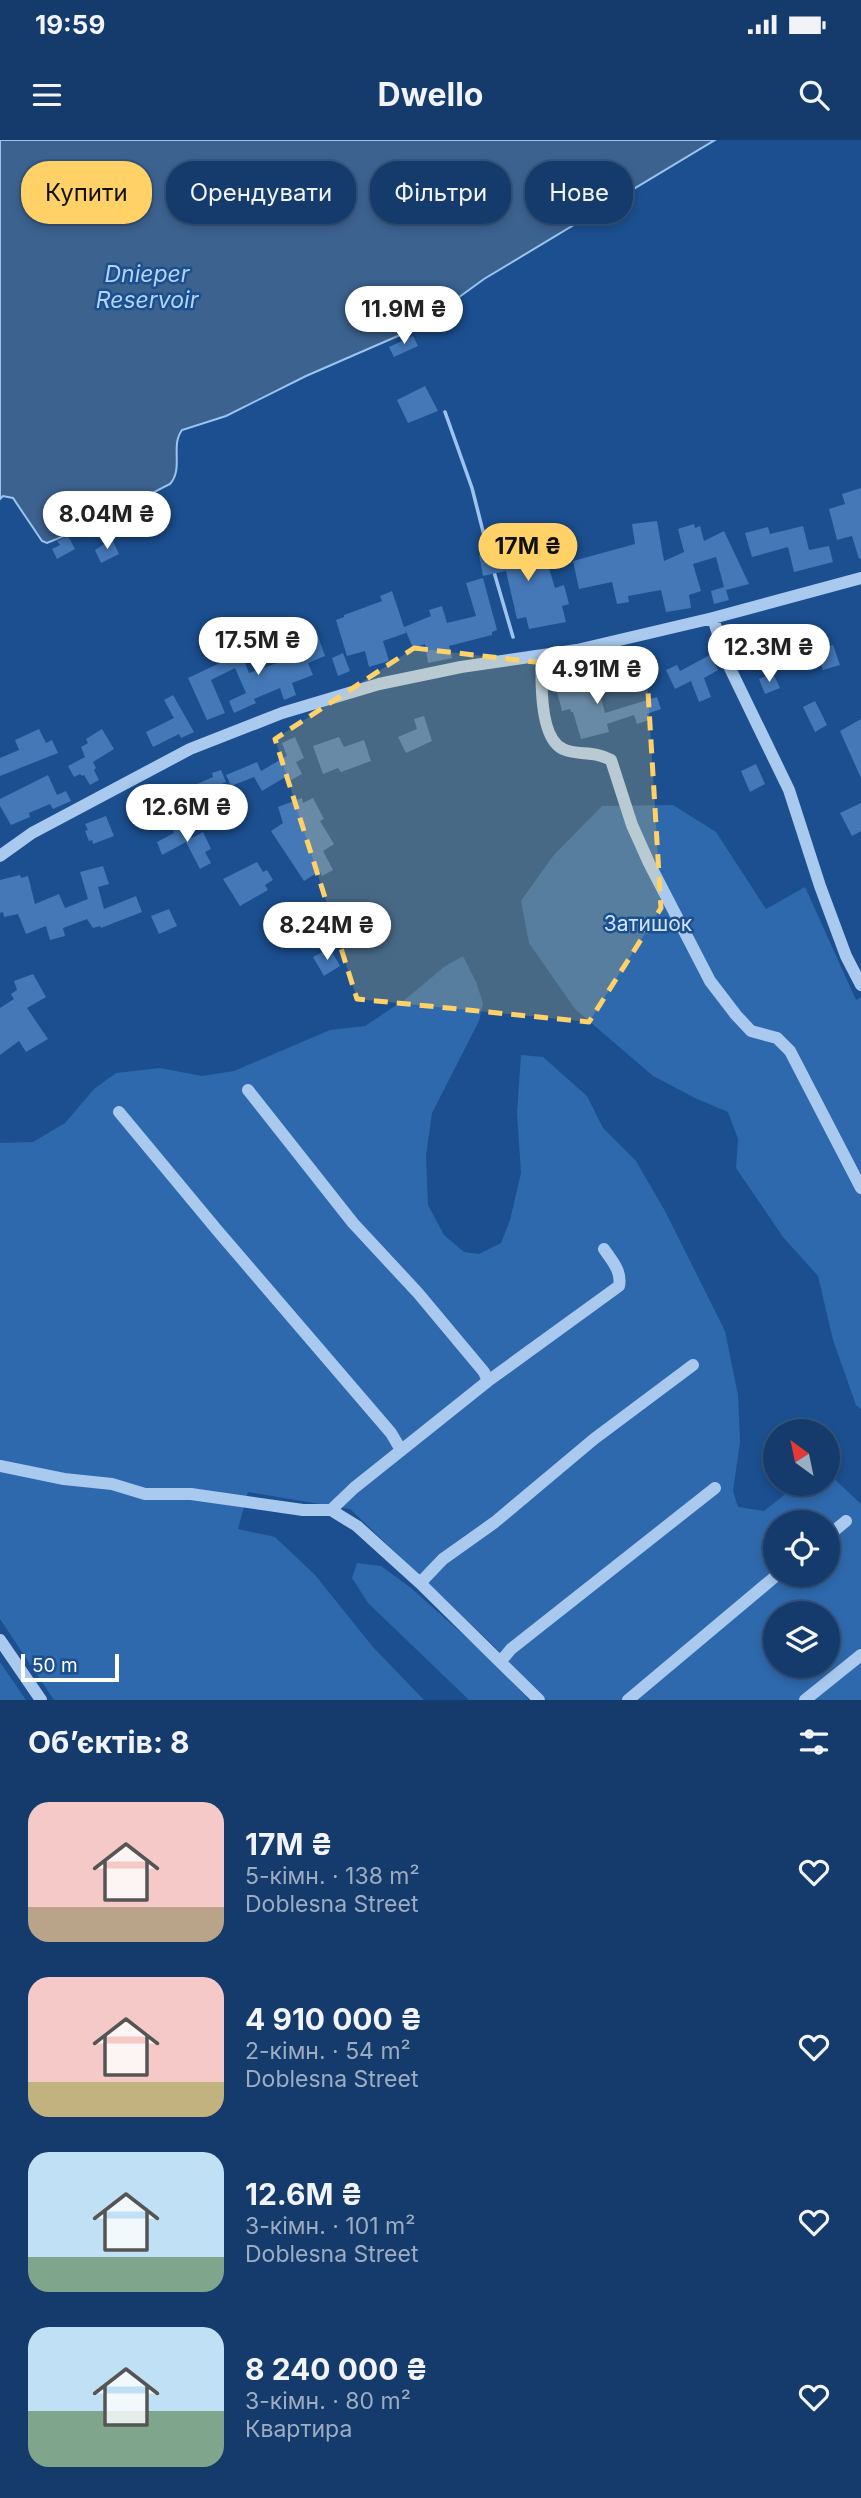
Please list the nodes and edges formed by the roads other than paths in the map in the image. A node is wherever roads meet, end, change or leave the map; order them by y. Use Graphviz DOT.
graph roads {
  1 [pos="861,578"];
  2 [pos="713,618"];
  3 [pos="542,656"];
  4 [pos="0,856"];
  5 [pos="861,985"];
  6 [pos="248,1090"];
  7 [pos="119,1112"];
  8 [pos="861,1188"];
  9 [pos="604,1249"];
  10 [pos="693,1365"];
  11 [pos="488,1381"];
  12 [pos="401,1450"];
  13 [pos="0,1466"];
  14 [pos="715,1488"];
  15 [pos="331,1510"];
  16 [pos="846,1521"];
  17 [pos="840,1526"];
  18 [pos="420,1583"];
  19 [pos="763,1587"];
  20 [pos="0,1640"];
  21 [pos="861,1655"];
  22 [pos="501,1661"];
  23 [pos="41,1700"];
  24 [pos="538,1700"];
  25 [pos="628,1700"];
  26 [pos="805,1700"];
  1 -- 2 [label="street"];
  2 -- 3 [label="street"];
  2 -- 5 [label="street"];
  3 -- 4 [label="street"];
  3 -- 8 [label="street"];
  6 -- 11 [label="street"];
  7 -- 12 [label="street"];
  9 -- 11 [label="street"];
  10 -- 18 [label="street"];
  11 -- 12 [label="street"];
  12 -- 15 [label="street"];
  13 -- 15 [label="street"];
  14 -- 22 [label="street"];
  15 -- 18 [label="street"];
  16 -- 17 [label="street"];
  18 -- 22 [label="street"];
  19 -- 25 [label="street"];
  20 -- 23 [label="street"];
  21 -- 26 [label="street"];
  22 -- 24 [label="street"];
}
